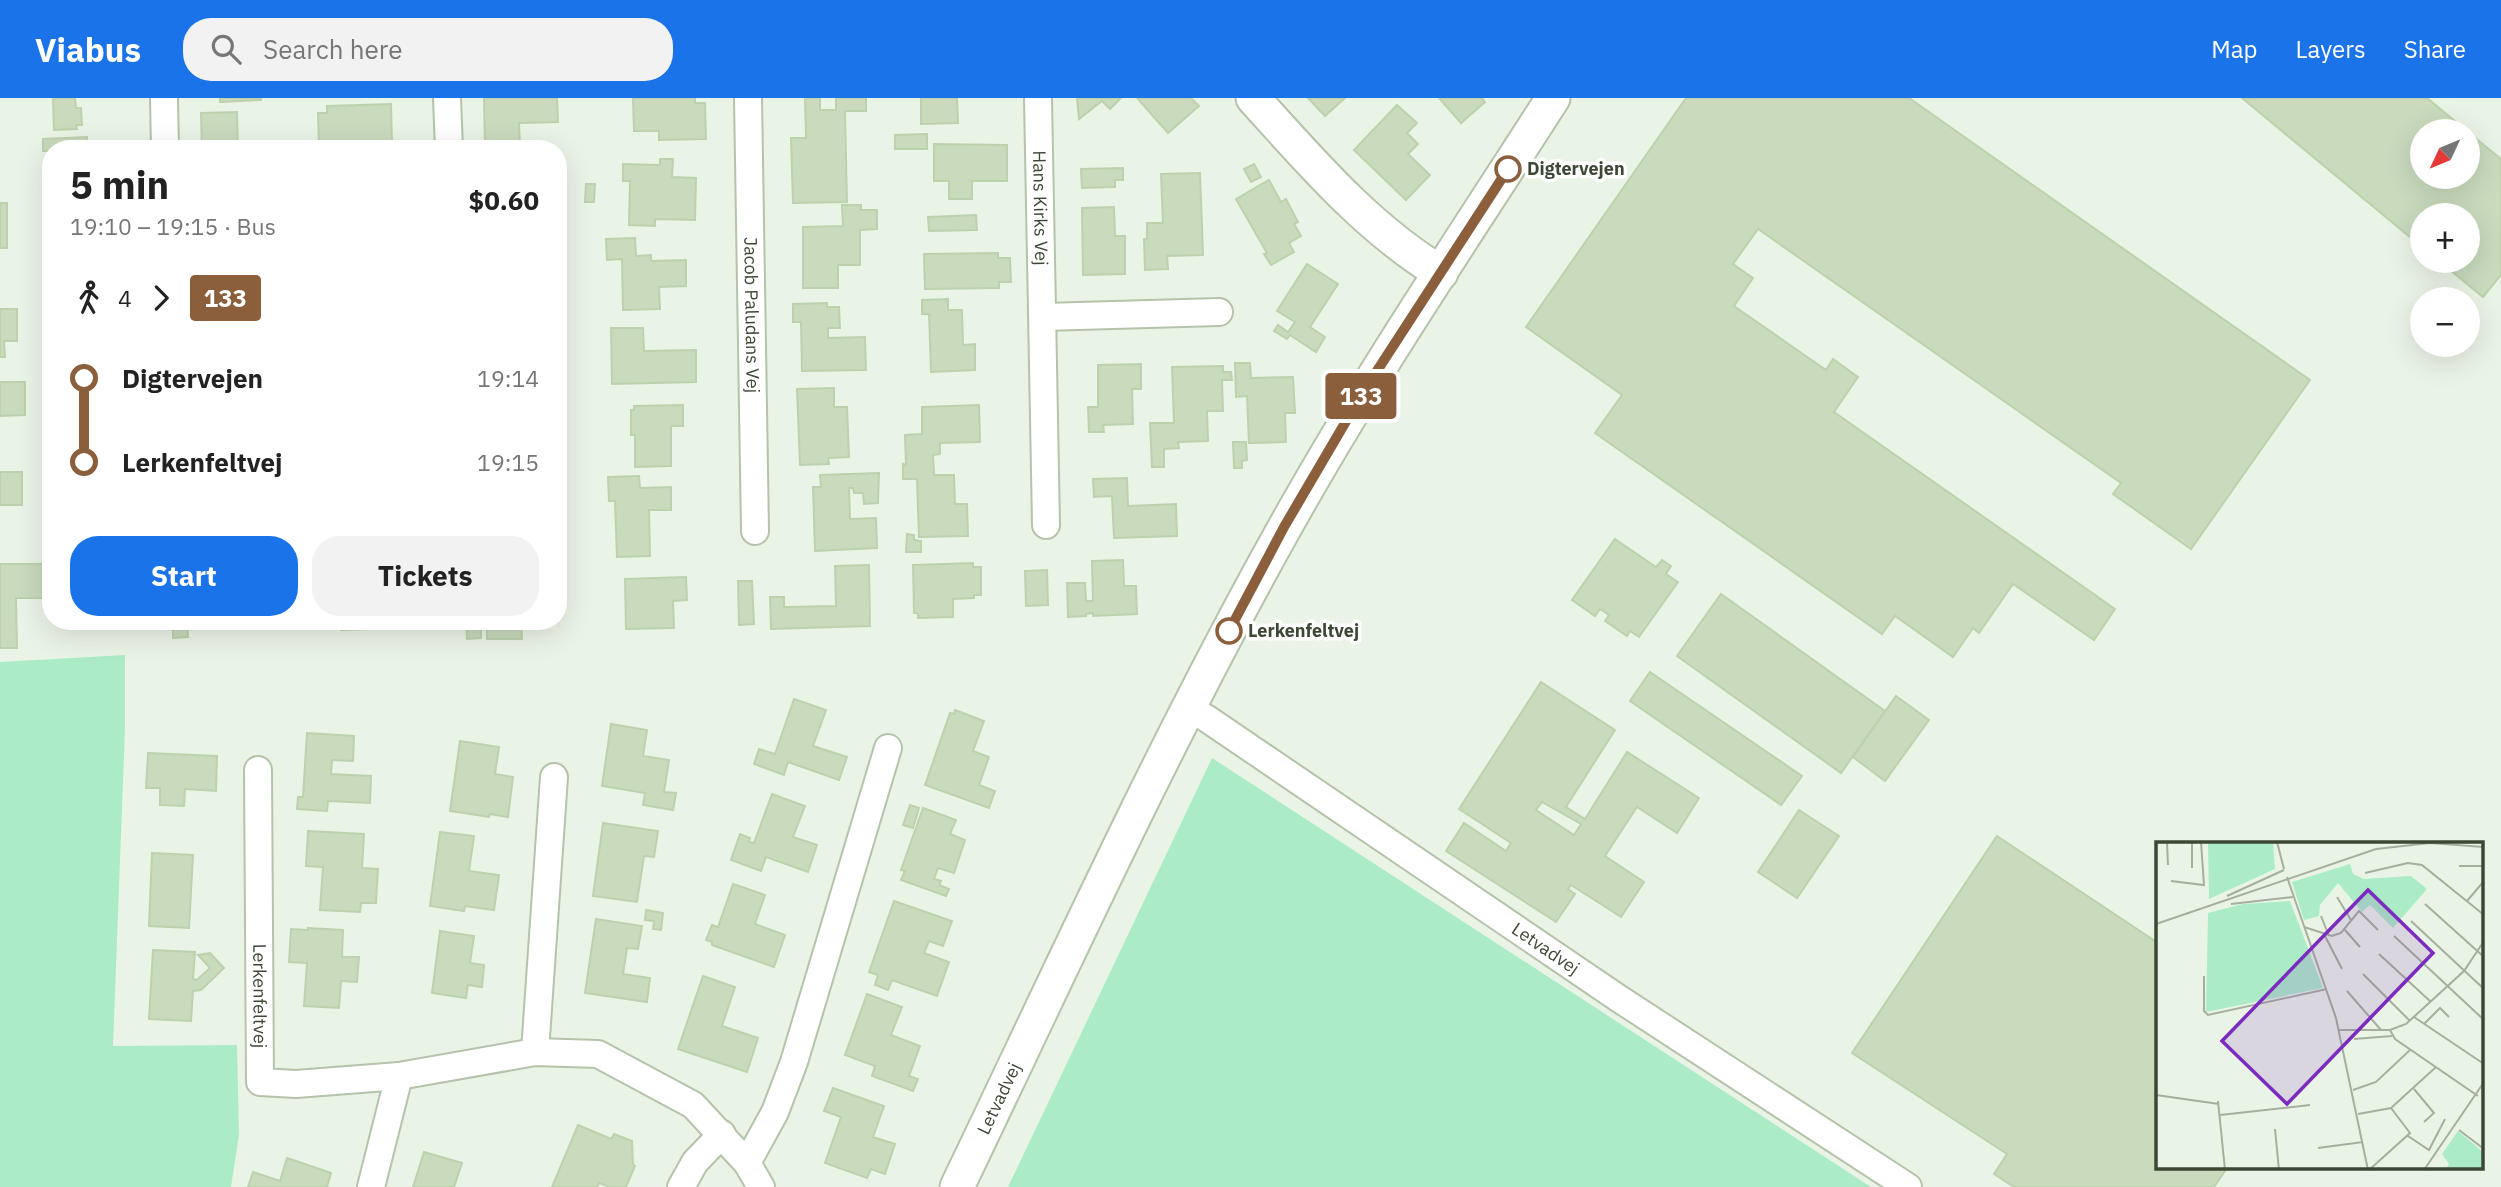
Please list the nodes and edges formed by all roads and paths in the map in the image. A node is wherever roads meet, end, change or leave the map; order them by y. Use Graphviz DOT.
graph roads {
  1 [pos="164,98"];
  2 [pos="447,98"];
  3 [pos="748,98"];
  4 [pos="1038,98"];
  5 [pos="1253,98"];
  6 [pos="1553,98"];
  7 [pos="166,140"];
  8 [pos="449,140"];
  9 [pos="1441,274"];
  10 [pos="1219,312"];
  11 [pos="1043,317"];
  12 [pos="1046,525"];
  13 [pos="755,531"];
  14 [pos="1187,708"];
  15 [pos="888,748"];
  16 [pos="258,770"];
  17 [pos="554,777"];
  18 [pos="536,1052"];
  19 [pos="399,1076"];
  20 [pos="722,1134"];
  21 [pos="747,1163"];
  22 [pos="371,1187"];
  23 [pos="681,1187"];
  24 [pos="761,1187"];
  25 [pos="957,1187"];
  26 [pos="1908,1187"];
  1 -- 7 [label="street"];
  2 -- 8 [label="street"];
  3 -- 13 [label="street, Jacob Paludans Vej"];
  4 -- 11 [label="street, Hans Kirks Vej"];
  5 -- 9 [label="street"];
  6 -- 9 [label="street, Letvadvej"];
  9 -- 14 [label="street, Letvadvej"];
  10 -- 11 [label="street"];
  11 -- 12 [label="street, Hans Kirks Vej"];
  14 -- 25 [label="street, Letvadvej"];
  14 -- 26 [label="street, Letvadvej"];
  15 -- 21 [label="street"];
  16 -- 19 [label="street, Lerkenfeltvej"];
  17 -- 18 [label="street"];
  18 -- 19 [label="street, Lerkenfeltvej"];
  18 -- 20 [label="street, Lerkenfeltvej"];
  19 -- 22 [label="street"];
  20 -- 21 [label="street, Lerkenfeltvej"];
  20 -- 23 [label="street"];
  21 -- 24 [label="street, Lerkenfeltvej"];
}
